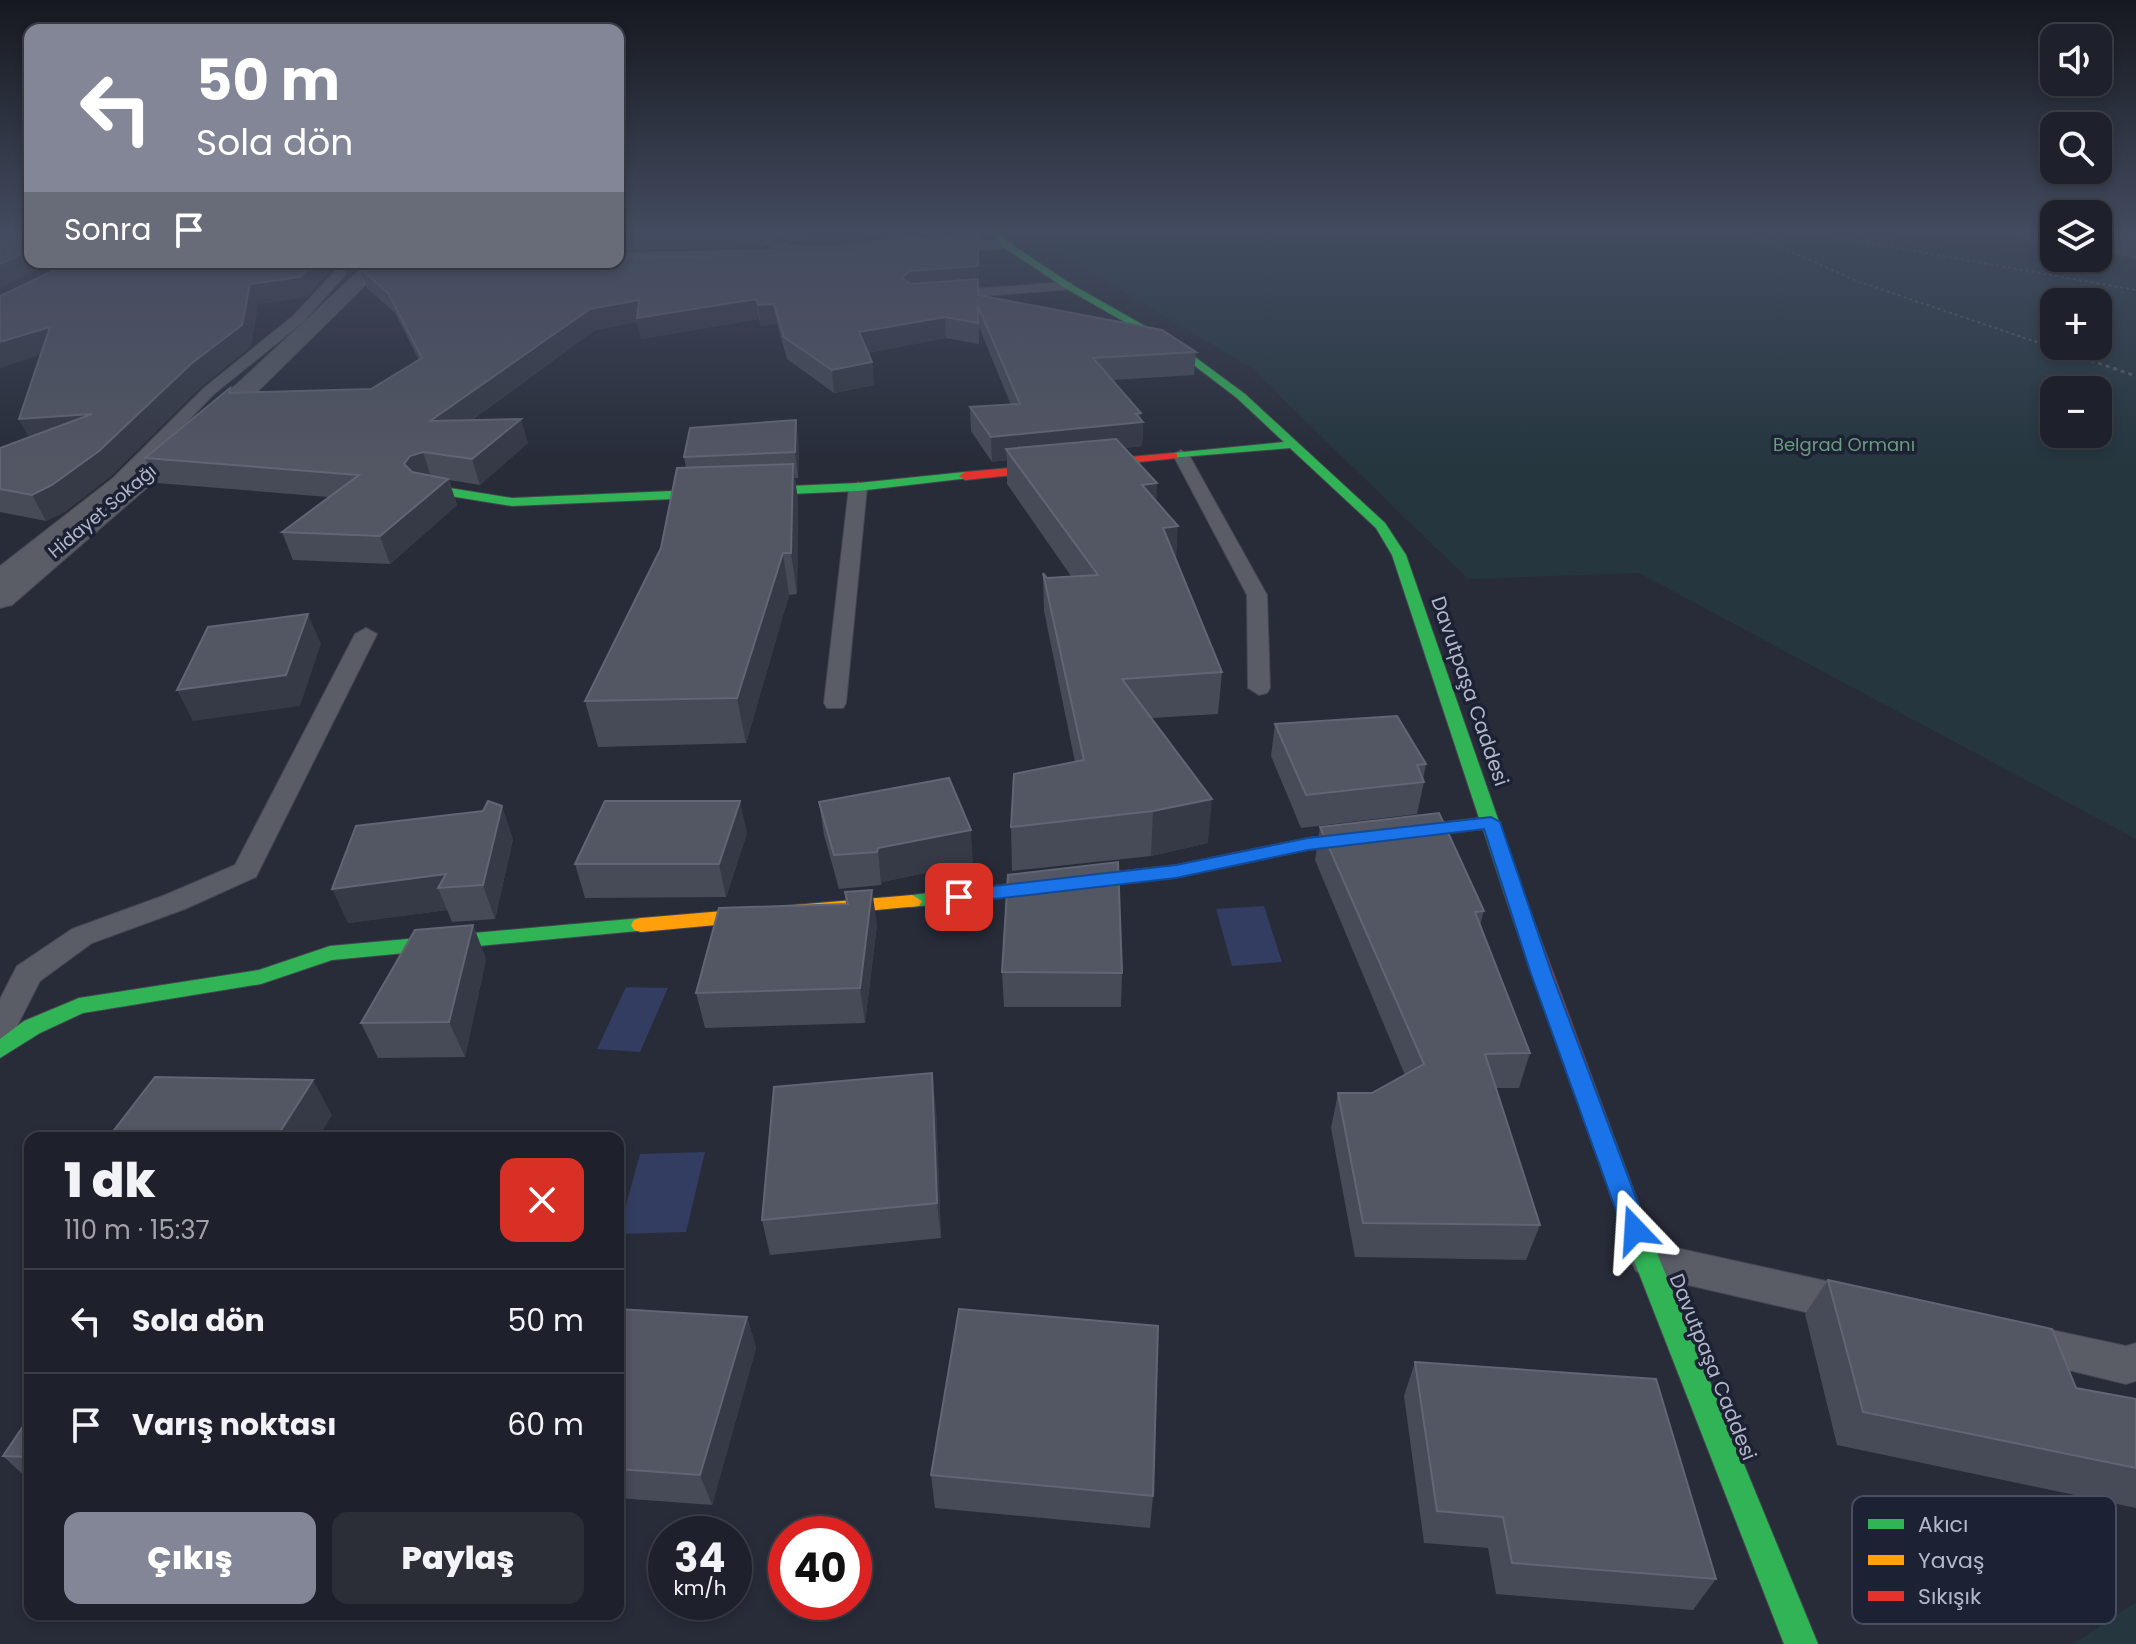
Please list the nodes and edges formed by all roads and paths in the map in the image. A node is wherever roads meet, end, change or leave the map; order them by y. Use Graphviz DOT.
graph roads {
  1 [pos="308,309"];
  2 [pos="330,309"];
  3 [pos="1108,309"];
  4 [pos="1938,309"];
  5 [pos="2136,376"];
  6 [pos="1292,444"];
  7 [pos="1181,455"];
  8 [pos="858,487"];
  9 [pos="431,489"];
  10 [pos="0,576"];
  11 [pos="0,598"];
  12 [pos="366,634"];
  13 [pos="1259,688"];
  14 [pos="835,703"];
  15 [pos="1491,822"];
  16 [pos="0,1030"];
  17 [pos="0,1050"];
  18 [pos="1646,1258"];
  19 [pos="1878,1310"];
  20 [pos="1987,1334"];
  21 [pos="2136,1362"];
  22 [pos="1801,1644"];
  1 -- 10 [label="lane"];
  2 -- 11 [label="street, Hidayet Sokağı"];
  3 -- 6 [label="street, Davutpaşa Caddesi"];
  4 -- 5 [label="path"];
  6 -- 7 [label="street"];
  6 -- 15 [label="street, Davutpaşa Caddesi"];
  7 -- 8 [label="street"];
  7 -- 13 [label="lane"];
  8 -- 9 [label="street"];
  8 -- 14 [label="lane"];
  12 -- 16 [label="lane"];
  15 -- 17 [label="street"];
  15 -- 18 [label="street, Davutpaşa Caddesi"];
  18 -- 19 [label="lane"];
  18 -- 22 [label="street, Davutpaşa Caddesi"];
  20 -- 21 [label="lane"];
}
